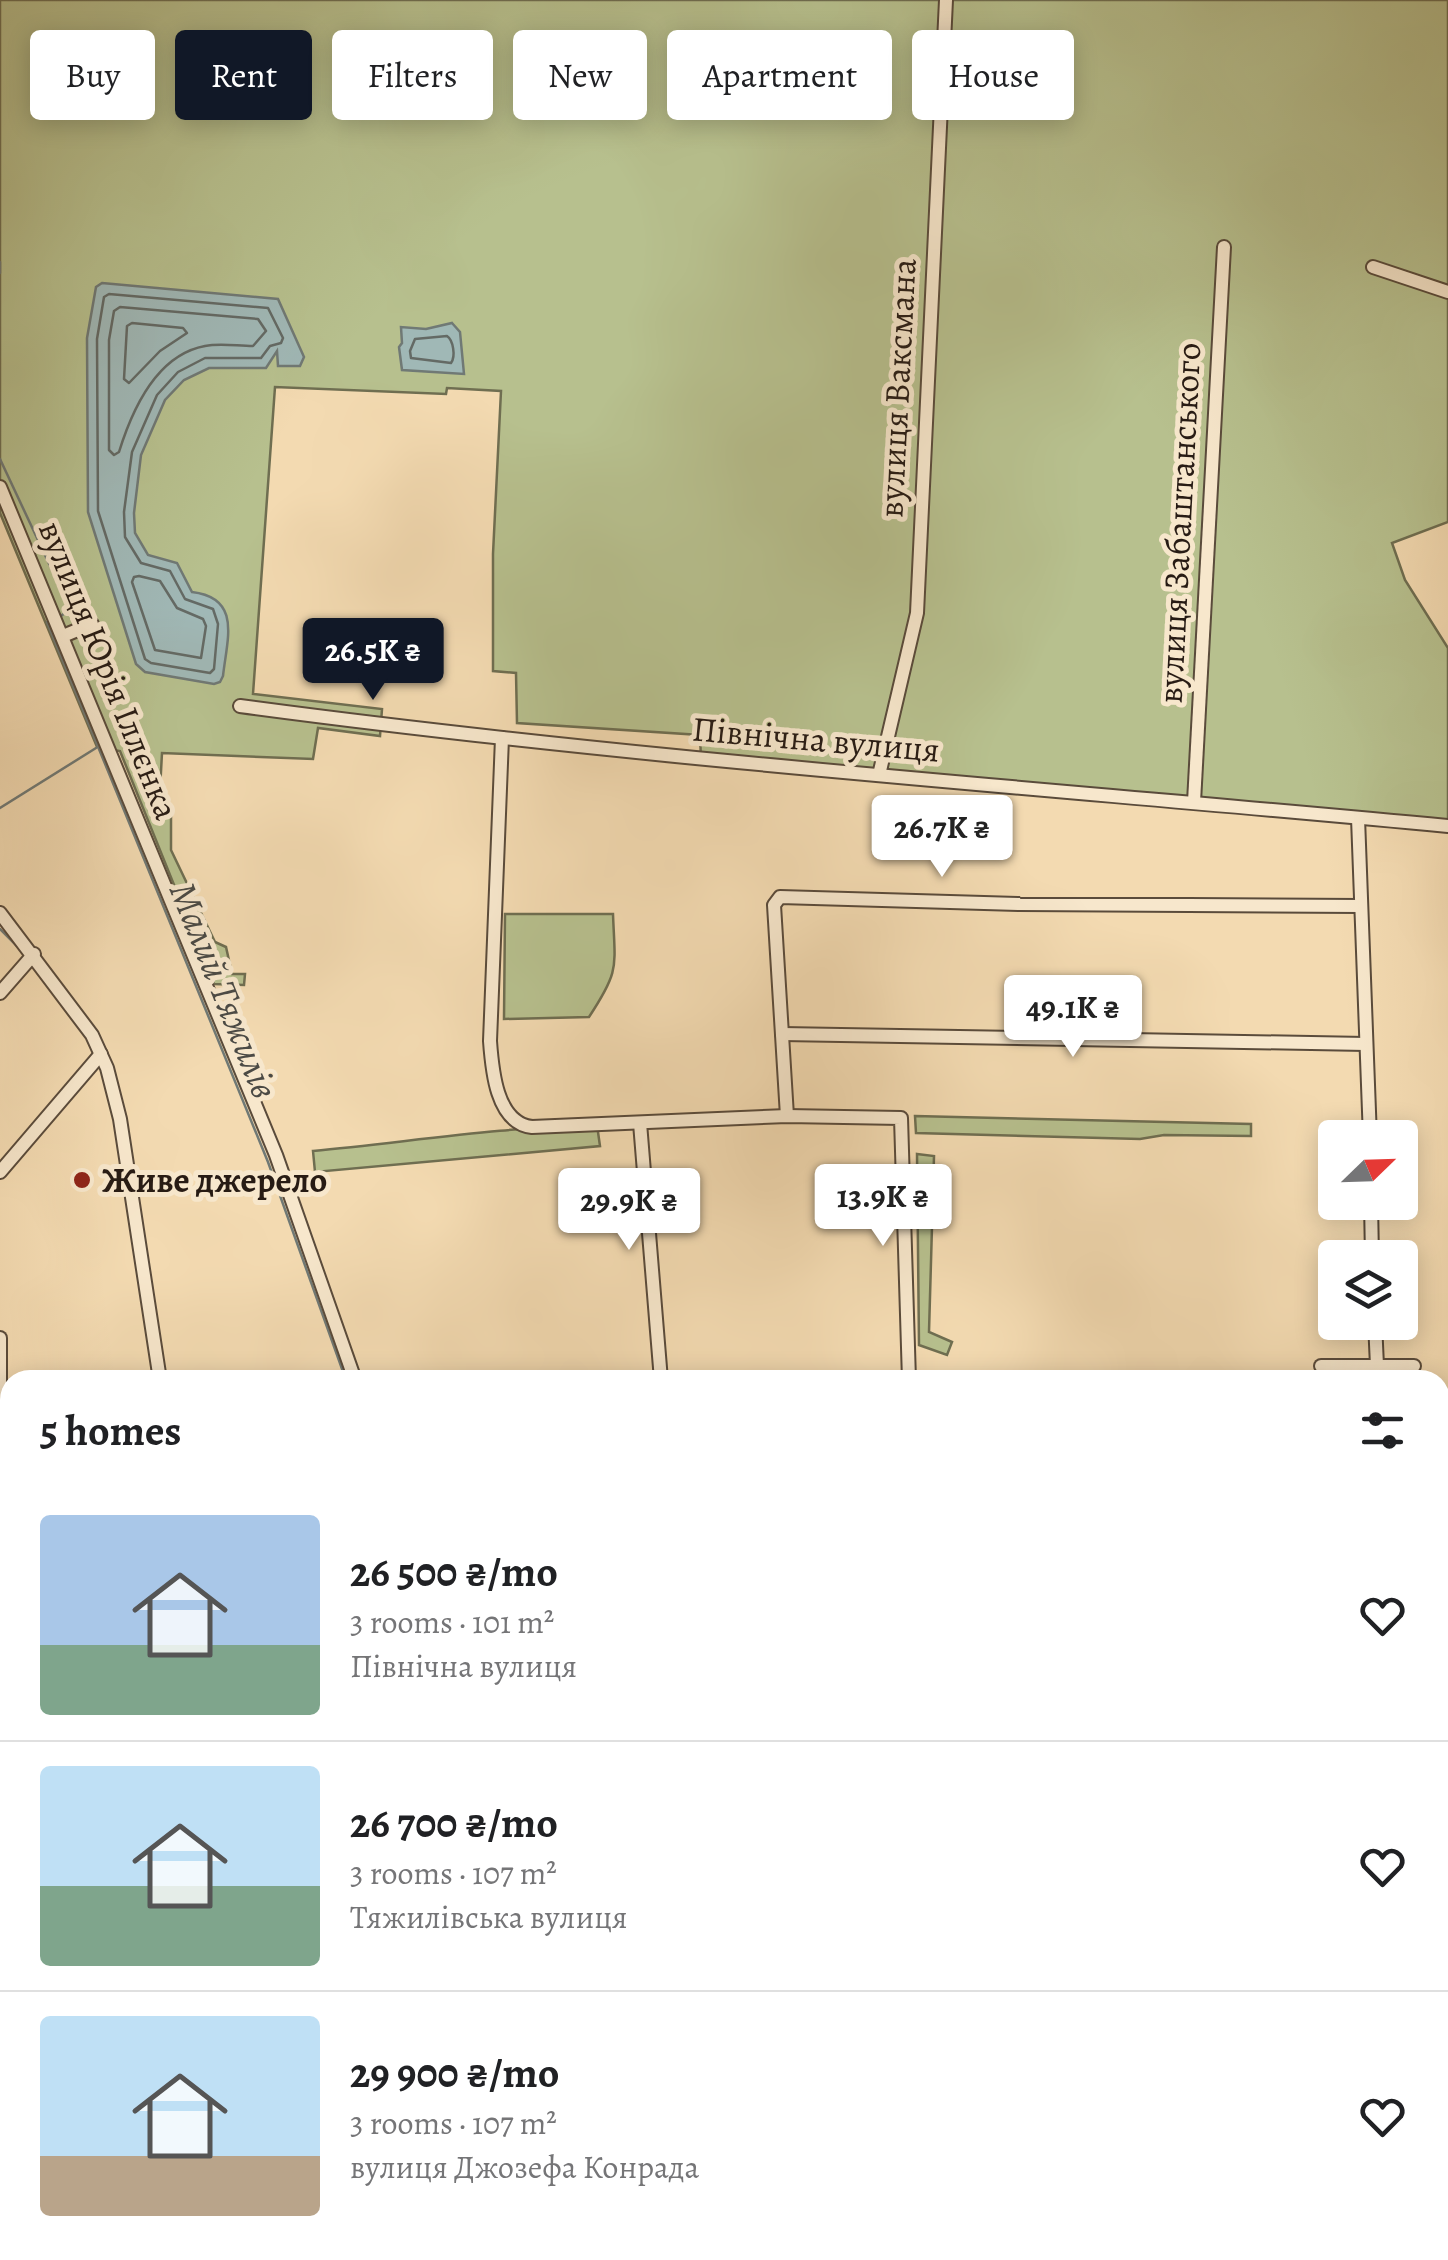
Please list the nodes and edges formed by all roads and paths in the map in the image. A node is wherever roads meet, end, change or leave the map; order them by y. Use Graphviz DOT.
graph roads {
  1 [pos="946,0"];
  2 [pos="1224,247"];
  3 [pos="1373,267"];
  4 [pos="1448,292"];
  5 [pos="0,486"];
  6 [pos="92,624"];
  7 [pos="63,636"];
  8 [pos="240,706"];
  9 [pos="502,738"];
  10 [pos="879,775"];
  11 [pos="1194,802"];
  12 [pos="1358,818"];
  13 [pos="1448,826"];
  14 [pos="1361,906"];
  15 [pos="0,914"];
  16 [pos="34,954"];
  17 [pos="0,993"];
  18 [pos="782,1034"];
  19 [pos="1366,1044"];
  20 [pos="102,1054"];
  21 [pos="787,1116"];
  22 [pos="1369,1120"];
  23 [pos="640,1123"];
  24 [pos="0,1172"];
  25 [pos="0,1338"];
  26 [pos="1376,1340"];
  27 [pos="1321,1366"];
  28 [pos="1377,1366"];
  29 [pos="1414,1366"];
  30 [pos="158,1370"];
  31 [pos="351,1370"];
  32 [pos="660,1370"];
  33 [pos="909,1370"];
  34 [pos="0,1394"];
  1 -- 10 [label="street, вулиця Ваксмана"];
  2 -- 11 [label="street, вулиця Забаштанського"];
  3 -- 4 [label="street"];
  5 -- 7 [label="street, вулиця Юрія Іллєнка"];
  6 -- 7 [label="street"];
  7 -- 31 [label="street, вулиця Юрія Іллєнка"];
  8 -- 9 [label="street, Північна вулиця"];
  9 -- 10 [label="street, Північна вулиця"];
  9 -- 23 [label="street"];
  10 -- 11 [label="street, Північна вулиця"];
  11 -- 12 [label="street, Північна вулиця"];
  12 -- 13 [label="street, Північна вулиця"];
  12 -- 14 [label="street"];
  14 -- 18 [label="street"];
  14 -- 19 [label="street"];
  15 -- 16 [label="street"];
  16 -- 17 [label="street"];
  16 -- 20 [label="street"];
  18 -- 19 [label="street"];
  18 -- 21 [label="street"];
  19 -- 22 [label="street"];
  20 -- 24 [label="street"];
  20 -- 30 [label="street"];
  21 -- 23 [label="street"];
  21 -- 33 [label="street"];
  23 -- 32 [label="street"];
  25 -- 34 [label="street"];
  26 -- 28 [label="street"];
  27 -- 28 [label="street"];
  28 -- 29 [label="street"];
}
